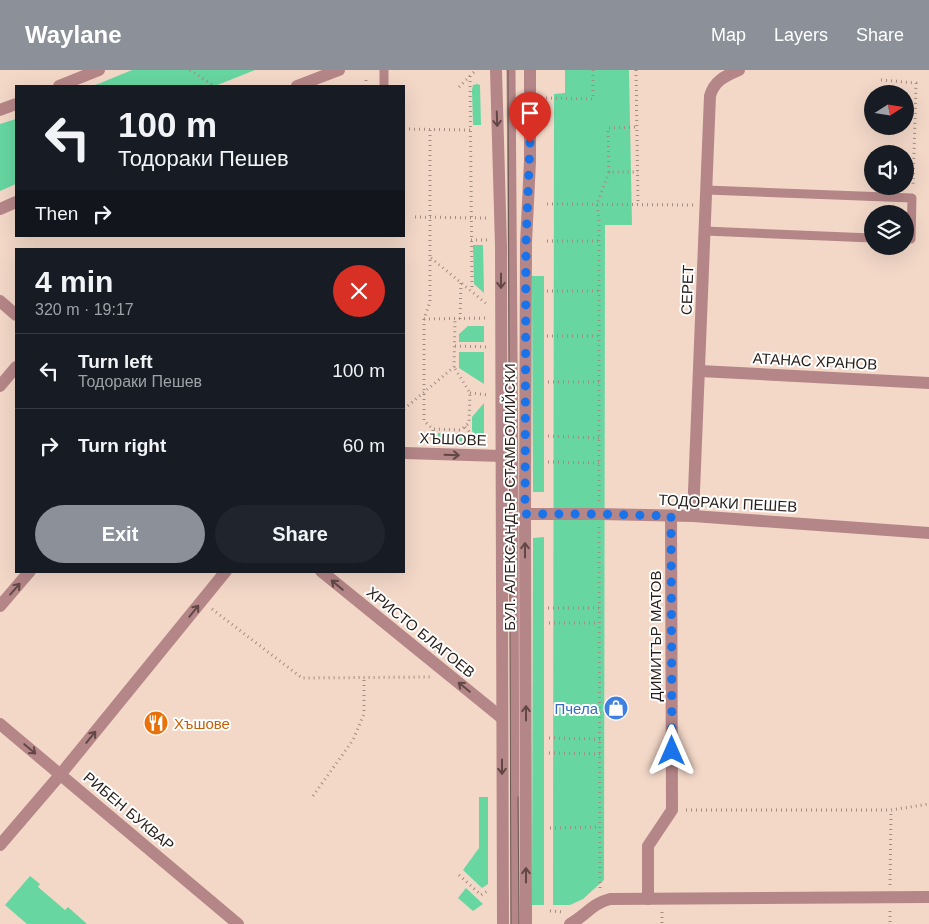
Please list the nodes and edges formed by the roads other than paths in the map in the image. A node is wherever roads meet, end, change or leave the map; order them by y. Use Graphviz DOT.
graph roads {
  1 [pos="99,70"];
  2 [pos="339,70"];
  3 [pos="384,70"];
  4 [pos="496,70"];
  5 [pos="511,70"];
  6 [pos="530,70"];
  7 [pos="734,72"];
  8 [pos="62,85"];
  9 [pos="299,85"];
  10 [pos="384,85"];
  11 [pos="15,104"];
  12 [pos="0,110"];
  13 [pos="707,190"];
  14 [pos="15,202"];
  15 [pos="912,205"];
  16 [pos="0,209"];
  17 [pos="705,231"];
  18 [pos="864,238"];
  19 [pos="0,301"];
  20 [pos="15,314"];
  21 [pos="15,368"];
  22 [pos="700,371"];
  23 [pos="929,383"];
  24 [pos="0,386"];
  25 [pos="405,453"];
  26 [pos="502,456"];
  27 [pos="525,514"];
  28 [pos="671,516"];
  29 [pos="693,516"];
  30 [pos="929,533"];
  31 [pos="28,573"];
  32 [pos="224,573"];
  33 [pos="323,573"];
  34 [pos="0,606"];
  35 [pos="502,718"];
  36 [pos="0,724"];
  37 [pos="60,774"];
  38 [pos="0,846"];
  39 [pos="929,897"];
  40 [pos="648,899"];
  41 [pos="238,924"];
  42 [pos="503,924"];
  43 [pos="515,924"];
  44 [pos="526,924"];
  45 [pos="570,924"];
  1 -- 8 [label="street"];
  2 -- 9 [label="street"];
  3 -- 10 [label="lane"];
  4 -- 26 [label="street, БУЛ. АЛЕКСАНДЪР СТАМБОЛИЙСКИ, one-way"];
  5 -- 43 [label="lane"];
  6 -- 27 [label="street, БУЛ. АЛЕКСАНДЪР СТАМБОЛИЙСКИ"];
  7 -- 13 [label="street, СЕРЕТ"];
  11 -- 12 [label="street"];
  13 -- 15 [label="lane"];
  13 -- 17 [label="street, СЕРЕТ"];
  14 -- 16 [label="street"];
  17 -- 18 [label="lane"];
  17 -- 22 [label="street, СЕРЕТ"];
  19 -- 20 [label="street"];
  21 -- 24 [label="street"];
  22 -- 23 [label="street, АТАНАС ХРАНОВ"];
  22 -- 29 [label="street, СЕРЕТ"];
  25 -- 26 [label="street, ХЪШОВЕ, one-way"];
  26 -- 35 [label="street, БУЛ. АЛЕКСАНДЪР СТАМБОЛИЙСКИ"];
  27 -- 28 [label="street, ТОДОРАКИ ПЕШЕВ"];
  44 -- 27 [label="street, БУЛ. АЛЕКСАНДЪР СТАМБОЛИЙСКИ, one-way"];
  28 -- 29 [label="street, ТОДОРАКИ ПЕШЕВ"];
  28 -- 40 [label="street, ДИМИТЪР МАТОВ"];
  29 -- 30 [label="street, ТОДОРАКИ ПЕШЕВ"];
  34 -- 31 [label="street, one-way"];
  37 -- 32 [label="street, one-way"];
  35 -- 33 [label="street, ХРИСТО БЛАГОЕВ, one-way"];
  35 -- 42 [label="street, БУЛ. АЛЕКСАНДЪР СТАМБОЛИЙСКИ, one-way"];
  36 -- 37 [label="street, РИБЕН БУКВАР, one-way"];
  37 -- 38 [label="street"];
  37 -- 41 [label="street, РИБЕН БУКВАР"];
  39 -- 40 [label="street"];
  40 -- 45 [label="street"];
}
